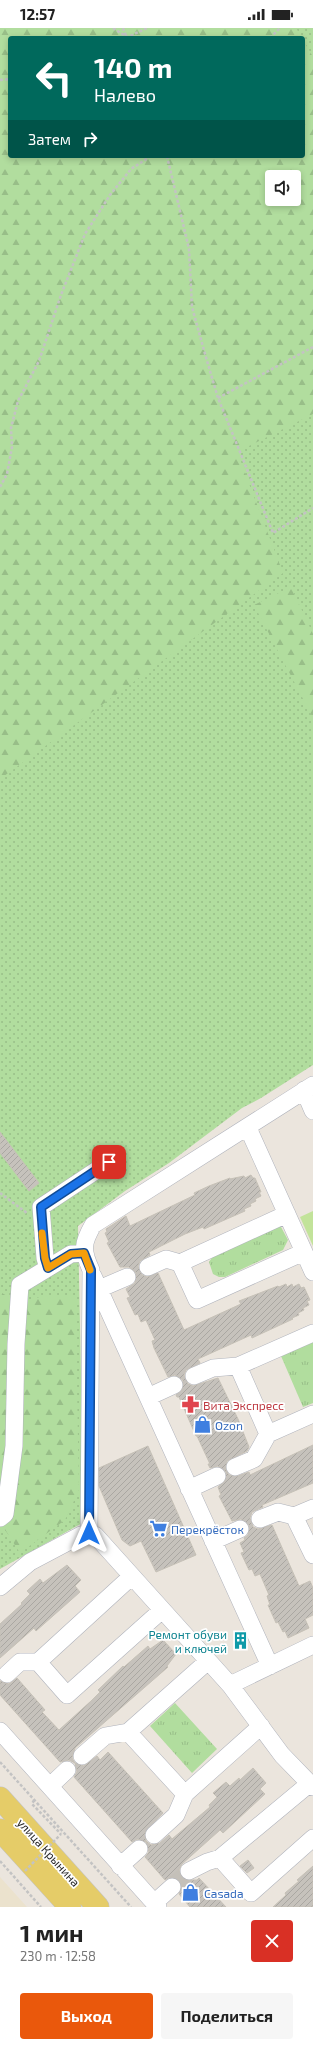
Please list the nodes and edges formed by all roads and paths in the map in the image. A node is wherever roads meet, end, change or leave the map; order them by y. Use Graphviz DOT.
graph roads {
  1 [pos="113,28"];
  2 [pos="147,28"];
  3 [pos="280,28"];
  4 [pos="124,36"];
  5 [pos="131,36"];
  6 [pos="272,36"];
  7 [pos="148,158"];
  8 [pos="167,158"];
  9 [pos="313,347"];
  10 [pos="218,398"];
  11 [pos="0,487"];
  12 [pos="313,508"];
  13 [pos="308,1088"];
  14 [pos="313,1111"];
  15 [pos="248,1128"];
  16 [pos="109,1162"];
  17 [pos="287,1214"];
  18 [pos="304,1252"];
  19 [pos="84,1253"];
  20 [pos="180,1263"];
  21 [pos="148,1267"];
  22 [pos="48,1268"];
  23 [pos="91,1270"];
  24 [pos="313,1272"];
  25 [pos="127,1277"];
  26 [pos="99,1289"];
  27 [pos="313,1332"];
  28 [pos="238,1366"];
  29 [pos="194,1376"];
  30 [pos="174,1385"];
  31 [pos="148,1397"];
  32 [pos="313,1414"];
  33 [pos="268,1434"];
  34 [pos="7,1447"];
  35 [pos="235,1467"];
  36 [pos="217,1476"];
  37 [pos="190,1489"];
  38 [pos="313,1508"];
  39 [pos="294,1516"];
  40 [pos="0,1518"];
  41 [pos="260,1520"];
  42 [pos="240,1529"];
  43 [pos="89,1533"];
  44 [pos="213,1541"];
  45 [pos="313,1555"];
  46 [pos="132,1576"];
  47 [pos="0,1587"];
  48 [pos="162,1610"];
  49 [pos="313,1645"];
  50 [pos="208,1661"];
  51 [pos="38,1662"];
  52 [pos="270,1666"];
  53 [pos="7,1674"];
  54 [pos="230,1685"];
  55 [pos="261,1726"];
  56 [pos="0,1731"];
  57 [pos="128,1732"];
  58 [pos="82,1756"];
  59 [pos="0,1762"];
  60 [pos="67,1770"];
  61 [pos="50,1786"];
  62 [pos="311,1786"];
  63 [pos="185,1794"];
  64 [pos="0,1798"];
  65 [pos="34,1800"];
  66 [pos="0,1830"];
  67 [pos="154,1835"];
  68 [pos="313,1838"];
  69 [pos="139,1849"];
  70 [pos="220,1858"];
  71 [pos="0,1861"];
  72 [pos="120,1866"];
  73 [pos="25,1870"];
  74 [pos="189,1871"];
  75 [pos="172,1887"];
  76 [pos="156,1905"];
  77 [pos="40,1907"];
  78 [pos="70,1907"];
  79 [pos="98,1907"];
  80 [pos="131,1907"];
  1 -- 4 [label="path"];
  2 -- 5 [label="path"];
  3 -- 6 [label="path"];
  7 -- 11 [label="path"];
  8 -- 10 [label="path"];
  9 -- 10 [label="path"];
  10 -- 12 [label="path"];
  13 -- 14 [label="street"];
  13 -- 15 [label="street"];
  15 -- 17 [label="street"];
  15 -- 19 [label="street"];
  16 -- 22 [label="street"];
  17 -- 18 [label="street"];
  17 -- 20 [label="street"];
  18 -- 20 [label="street"];
  18 -- 24 [label="street"];
  19 -- 22 [label="street"];
  19 -- 23 [label="street"];
  20 -- 21 [label="street"];
  22 -- 34 [label="street"];
  23 -- 26 [label="street"];
  23 -- 43 [label="street"];
  25 -- 26 [label="street"];
  26 -- 31 [label="street"];
  27 -- 28 [label="street"];
  28 -- 29 [label="street"];
  28 -- 33 [label="street"];
  30 -- 31 [label="street"];
  31 -- 37 [label="street"];
  32 -- 33 [label="street"];
  33 -- 35 [label="street"];
  34 -- 40 [label="street"];
  36 -- 37 [label="street"];
  37 -- 44 [label="street"];
  38 -- 39 [label="street"];
  39 -- 41 [label="street"];
  39 -- 45 [label="street"];
  42 -- 44 [label="street"];
  43 -- 46 [label="street"];
  43 -- 47 [label="street"];
  44 -- 52 [label="street"];
  46 -- 48 [label="street"];
  46 -- 51 [label="street"];
  48 -- 50 [label="street"];
  48 -- 51 [label="street"];
  49 -- 52 [label="street"];
  50 -- 54 [label="street"];
  50 -- 57 [label="street"];
  51 -- 53 [label="street"];
  52 -- 54 [label="street"];
  54 -- 55 [label="street"];
  55 -- 62 [label="street"];
  55 -- 63 [label="street"];
  56 -- 61 [label="street"];
  57 -- 58 [label="street"];
  57 -- 63 [label="street"];
  59 -- 65 [label="path"];
  60 -- 61 [label="street"];
  61 -- 72 [label="street"];
  62 -- 70 [label="street"];
  63 -- 67 [label="street"];
  64 -- 79 [label="main road, улица Крынина"];
  65 -- 73 [label="path, bridge"];
  65 -- 80 [label="path"];
  66 -- 78 [label="main road, улица Крынина"];
  68 -- 70 [label="street"];
  69 -- 72 [label="street"];
  70 -- 74 [label="street"];
  71 -- 77 [label="path"];
  72 -- 76 [label="street"];
  75 -- 76 [label="street"];
}
